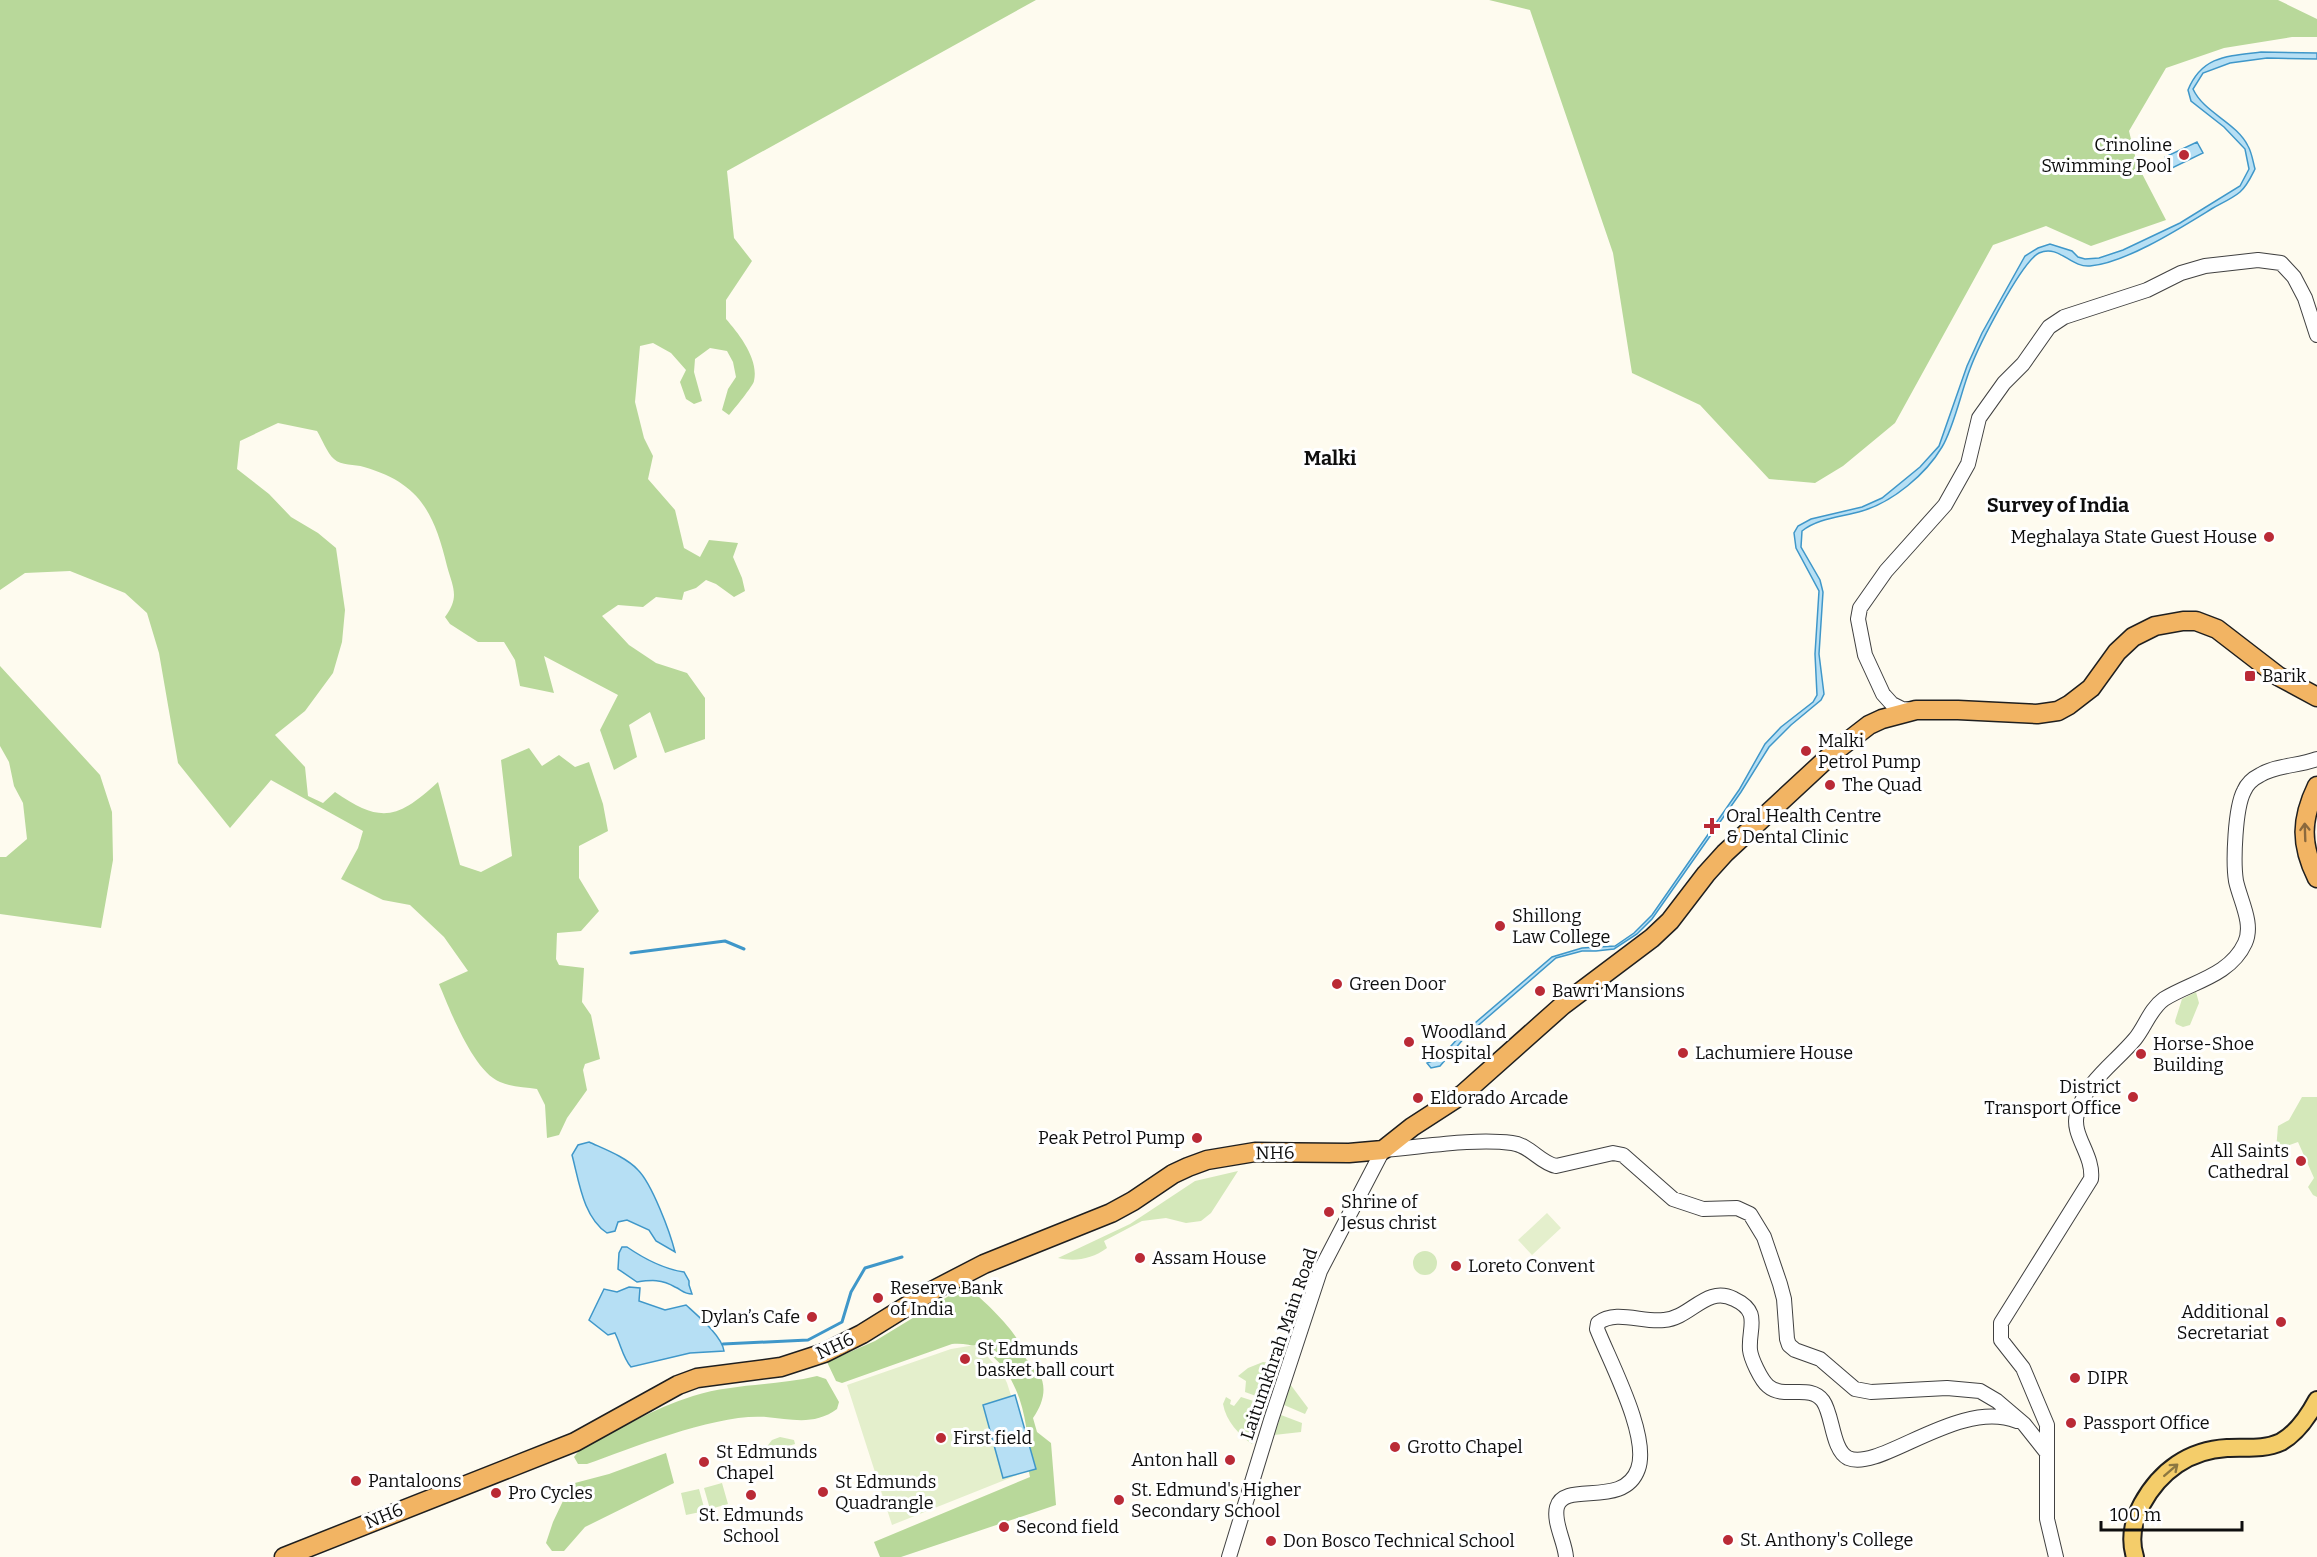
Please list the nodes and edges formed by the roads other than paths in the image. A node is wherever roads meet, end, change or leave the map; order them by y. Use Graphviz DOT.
graph roads {
  1 [pos="2312,300"];
  2 [pos="2317,335"];
  3 [pos="2317,697"];
  4 [pos="1916,710"];
  5 [pos="2317,759"];
  6 [pos="2317,786"];
  7 [pos="2317,878"];
  8 [pos="1383,1150"];
  9 [pos="2317,1400"];
  10 [pos="2024,1424"];
  11 [pos="2047,1453"];
  12 [pos="284,1557"];
  13 [pos="1229,1557"];
  14 [pos="1566,1557"];
  15 [pos="2056,1557"];
  16 [pos="2135,1557"];
  1 -- 2 [label="street"];
  1 -- 4 [label="street"];
  3 -- 4 [label="highway"];
  4 -- 8 [label="highway"];
  5 -- 11 [label="street"];
  7 -- 6 [label="highway, one-way"];
  8 -- 10 [label="street"];
  8 -- 12 [label="highway, NH6 / NH6"];
  8 -- 13 [label="street, Laitumkhrah Main Road"];
  16 -- 9 [label="main road, one-way"];
  10 -- 11 [label="street"];
  10 -- 14 [label="street"];
  11 -- 15 [label="street"];
}
